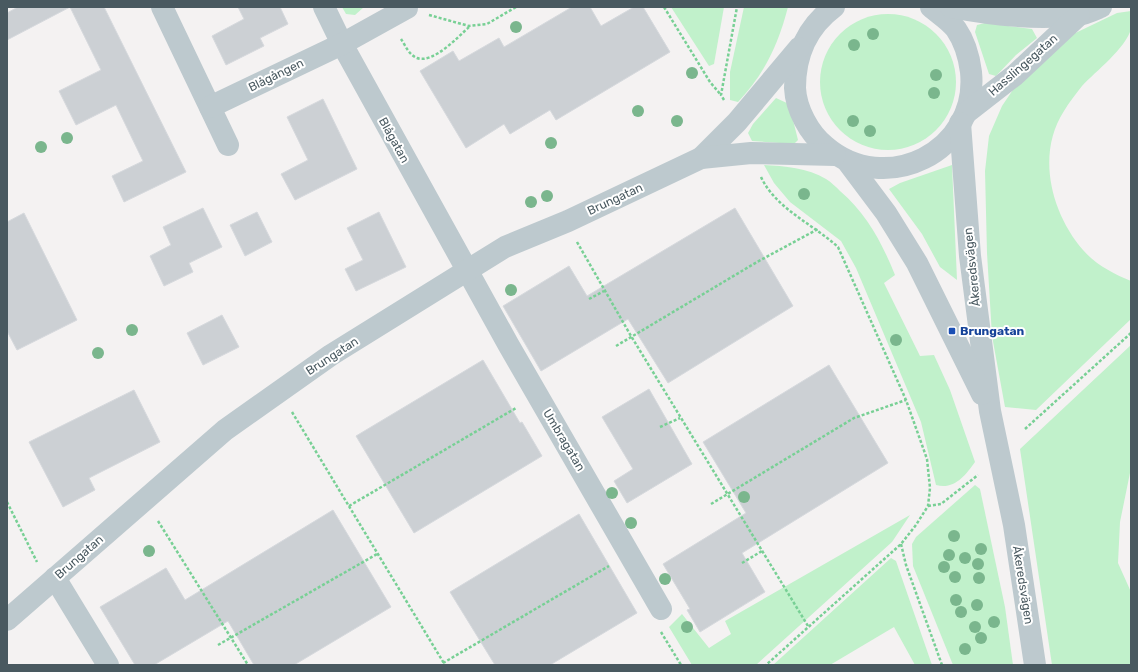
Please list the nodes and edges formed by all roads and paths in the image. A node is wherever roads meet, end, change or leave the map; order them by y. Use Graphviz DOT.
graph roads {
  1 [pos="162,7"];
  2 [pos="324,7"];
  3 [pos="516,7"];
  4 [pos="664,7"];
  5 [pos="737,7"];
  6 [pos="813,7"];
  7 [pos="834,7"];
  8 [pos="931,7"];
  9 [pos="950,7"];
  10 [pos="1102,7"];
  11 [pos="407,8"];
  12 [pos="1079,14"];
  13 [pos="388,18"];
  14 [pos="469,26"];
  15 [pos="808,36"];
  16 [pos="342,44"];
  17 [pos="721,95"];
  18 [pos="210,107"];
  19 [pos="963,118"];
  20 [pos="738,122"];
  21 [pos="228,145"];
  22 [pos="751,153"];
  23 [pos="701,158"];
  24 [pos="841,158"];
  25 [pos="568,221"];
  26 [pos="818,229"];
  27 [pos="467,271"];
  28 [pos="604,291"];
  29 [pos="589,299"];
  30 [pos="1131,332"];
  31 [pos="631,336"];
  32 [pos="616,346"];
  33 [pos="279,391"];
  34 [pos="537,396"];
  35 [pos="906,400"];
  36 [pos="990,411"];
  37 [pos="680,418"];
  38 [pos="660,427"];
  39 [pos="1025,429"];
  40 [pos="978,475"];
  41 [pos="727,495"];
  42 [pos="144,500"];
  43 [pos="7,502"];
  44 [pos="712,504"];
  45 [pos="350,506"];
  46 [pos="928,506"];
  47 [pos="901,544"];
  48 [pos="762,552"];
  49 [pos="377,554"];
  50 [pos="629,554"];
  51 [pos="742,563"];
  52 [pos="55,578"];
  53 [pos="661,609"];
  54 [pos="7,620"];
  55 [pos="808,626"];
  56 [pos="231,637"];
  57 [pos="218,646"];
  58 [pos="444,664"];
  59 [pos="108,665"];
  60 [pos="248,665"];
  61 [pos="681,665"];
  62 [pos="766,665"];
  63 [pos="942,665"];
  64 [pos="1035,665"];
  1 -- 18 [label="street"];
  2 -- 16 [label="street, Blågatan"];
  3 -- 14 [label="path"];
  4 -- 17 [label="path"];
  5 -- 17 [label="path"];
  6 -- 15 [label="street, Åkeredsvägen"];
  7 -- 15 [label="street, Åkeredsvägen"];
  8 -- 19 [label="street, Åkeredsvägen"];
  9 -- 12 [label="street, Hasslingegatan"];
  10 -- 12 [label="street, Hasslingegatan"];
  11 -- 13 [label="street, Blågången"];
  11 -- 14 [label="path"];
  12 -- 19 [label="street, Hasslingegatan"];
  13 -- 14 [label="path"];
  13 -- 16 [label="street, Blågången"];
  15 -- 20 [label="street, Brungatan"];
  15 -- 24 [label="street, Åkeredsvägen"];
  16 -- 18 [label="street, Blågången"];
  16 -- 27 [label="street, Blågatan"];
  17 -- 20 [label="path"];
  18 -- 21 [label="street"];
  19 -- 24 [label="street, Åkeredsvägen"];
  19 -- 36 [label="street, Åkeredsvägen"];
  20 -- 23 [label="street, Brungatan"];
  22 -- 23 [label="street, Brungatan"];
  22 -- 24 [label="street, Brungatan"];
  22 -- 26 [label="path"];
  23 -- 25 [label="street, Brungatan"];
  24 -- 36 [label="street, Åkeredsvägen"];
  25 -- 27 [label="street, Brungatan"];
  25 -- 28 [label="path"];
  26 -- 31 [label="path"];
  26 -- 35 [label="path"];
  27 -- 33 [label="street, Brungatan"];
  27 -- 34 [label="street, Umbragatan"];
  28 -- 29 [label="path"];
  28 -- 31 [label="path"];
  30 -- 39 [label="path"];
  31 -- 32 [label="path"];
  31 -- 37 [label="path"];
  33 -- 42 [label="street, Brungatan"];
  33 -- 45 [label="path"];
  34 -- 45 [label="path"];
  34 -- 50 [label="street, Umbragatan"];
  35 -- 41 [label="path"];
  35 -- 46 [label="path"];
  36 -- 64 [label="street, Åkeredsvägen"];
  37 -- 38 [label="path"];
  37 -- 41 [label="path"];
  40 -- 46 [label="path"];
  41 -- 44 [label="path"];
  41 -- 48 [label="path"];
  42 -- 52 [label="street, Brungatan"];
  42 -- 56 [label="path"];
  43 -- 52 [label="path"];
  45 -- 49 [label="path"];
  46 -- 47 [label="path"];
  47 -- 55 [label="path"];
  47 -- 63 [label="path"];
  48 -- 51 [label="path"];
  48 -- 55 [label="path"];
  49 -- 56 [label="path"];
  49 -- 58 [label="path"];
  50 -- 53 [label="street, Umbragatan"];
  50 -- 58 [label="path"];
  52 -- 54 [label="street, Brungatan"];
  52 -- 59 [label="street"];
  53 -- 61 [label="path"];
  55 -- 62 [label="path"];
  56 -- 57 [label="path"];
  56 -- 60 [label="path"];
}
